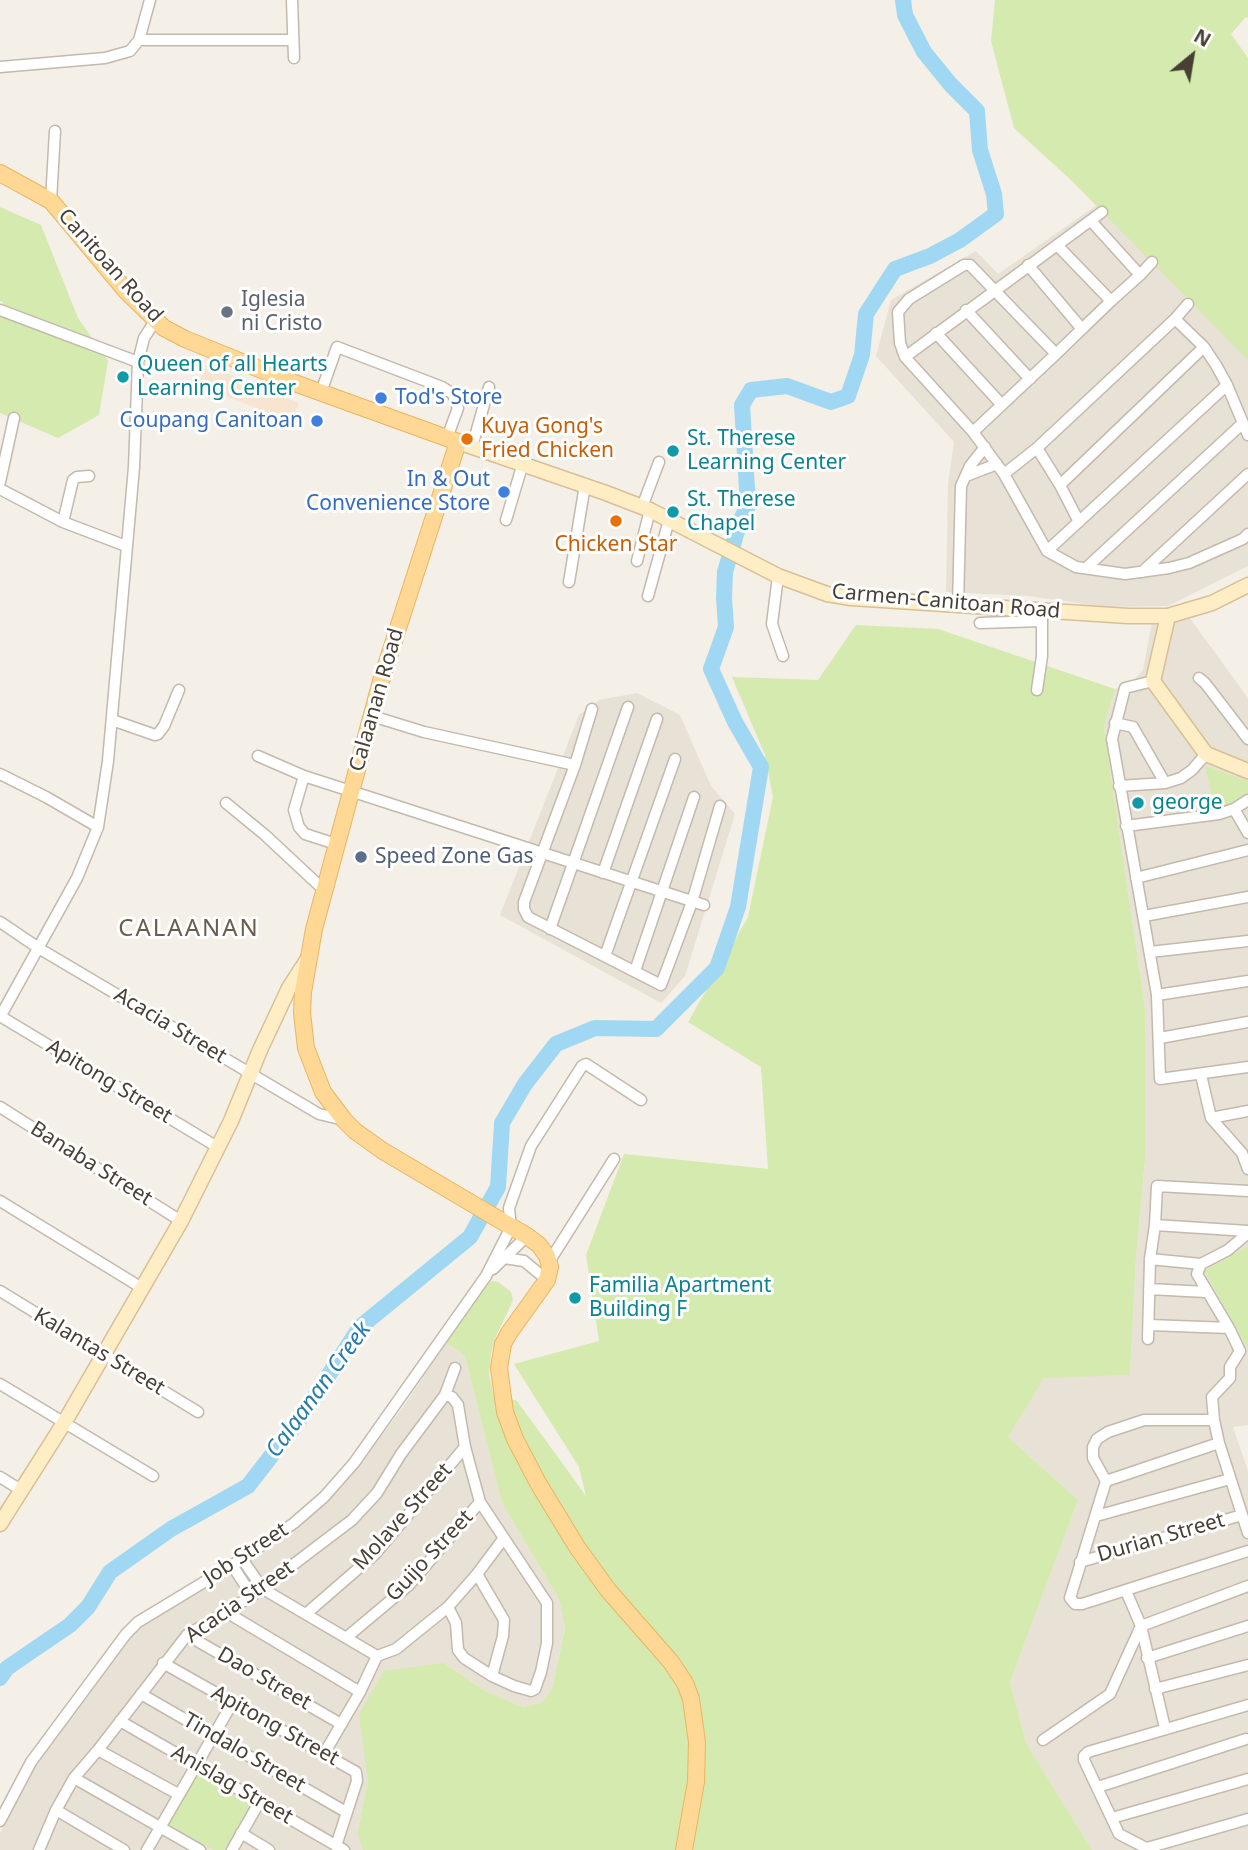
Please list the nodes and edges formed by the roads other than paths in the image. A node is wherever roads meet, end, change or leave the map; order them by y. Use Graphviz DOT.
graph roads {
  1 [pos="150,0"];
  2 [pos="292,0"];
  3 [pos="139,40"];
  4 [pos="293,40"];
  5 [pos="294,58"];
  6 [pos="0,67"];
  7 [pos="55,131"];
  8 [pos="0,173"];
  9 [pos="51,201"];
  10 [pos="1102,212"];
  11 [pos="1091,221"];
  12 [pos="1057,245"];
  13 [pos="1152,262"];
  14 [pos="1028,265"];
  15 [pos="1140,275"];
  16 [pos="994,289"];
  17 [pos="1111,301"];
  18 [pos="1188,304"];
  19 [pos="0,310"];
  20 [pos="966,310"];
  21 [pos="1175,319"];
  22 [pos="155,321"];
  23 [pos="1082,330"];
  24 [pos="936,333"];
  25 [pos="1203,347"];
  26 [pos="1056,354"];
  27 [pos="905,357"];
  28 [pos="138,362"];
  29 [pos="1030,379"];
  30 [pos="1227,385"];
  31 [pos="489,387"];
  32 [pos="321,392"];
  33 [pos="1002,405"];
  34 [pos="15,418"];
  35 [pos="1242,423"];
  36 [pos="973,432"];
  37 [pos="1248,435"];
  38 [pos="459,442"];
  39 [pos="985,447"];
  40 [pos="1037,448"];
  41 [pos="659,462"];
  42 [pos="523,463"];
  43 [pos="1000,469"];
  44 [pos="1248,474"];
  45 [pos="89,476"];
  46 [pos="966,476"];
  47 [pos="0,482"];
  48 [pos="585,485"];
  49 [pos="1060,485"];
  50 [pos="0,489"];
  51 [pos="646,509"];
  52 [pos="506,520"];
  53 [pos="669,520"];
  54 [pos="63,522"];
  55 [pos="1079,522"];
  56 [pos="1248,534"];
  57 [pos="126,546"];
  58 [pos="1047,551"];
  59 [pos="637,561"];
  60 [pos="1086,568"];
  61 [pos="1142,572"];
  62 [pos="779,576"];
  63 [pos="569,582"];
  64 [pos="1248,585"];
  65 [pos="648,596"];
  66 [pos="958,605"];
  67 [pos="1042,615"];
  68 [pos="1168,616"];
  69 [pos="980,623"];
  70 [pos="783,656"];
  71 [pos="1199,678"];
  72 [pos="1153,681"];
  73 [pos="178,690"];
  74 [pos="1037,690"];
  75 [pos="628,707"];
  76 [pos="592,709"];
  77 [pos="372,716"];
  78 [pos="657,719"];
  79 [pos="111,720"];
  80 [pos="1115,723"];
  81 [pos="1248,739"];
  82 [pos="1206,754"];
  83 [pos="258,756"];
  84 [pos="675,759"];
  85 [pos="575,765"];
  86 [pos="1248,771"];
  87 [pos="0,774"];
  88 [pos="304,776"];
  89 [pos="1165,783"];
  90 [pos="1119,786"];
  91 [pos="351,792"];
  92 [pos="694,797"];
  93 [pos="1248,800"];
  94 [pos="226,803"];
  95 [pos="720,806"];
  96 [pos="1234,809"];
  97 [pos="1126,826"];
  98 [pos="98,827"];
  99 [pos="1248,833"];
  100 [pos="336,844"];
  101 [pos="1248,850"];
  102 [pos="542,853"];
  103 [pos="573,863"];
  104 [pos="603,873"];
  105 [pos="1136,878"];
  106 [pos="633,883"];
  107 [pos="324,890"];
  108 [pos="663,893"];
  109 [pos="1248,897"];
  110 [pos="692,902"];
  111 [pos="705,905"];
  112 [pos="1143,916"];
  113 [pos="0,922"];
  114 [pos="550,929"];
  115 [pos="1248,942"];
  116 [pos="40,949"];
  117 [pos="1150,952"];
  118 [pos="606,956"];
  119 [pos="307,960"];
  120 [pos="635,971"];
  121 [pos="1248,981"];
  122 [pos="1157,995"];
  123 [pos="0,1017"];
  124 [pos="1248,1022"];
  125 [pos="1160,1038"];
  126 [pos="1248,1067"];
  127 [pos="250,1074"];
  128 [pos="1201,1075"];
  129 [pos="641,1100"];
  130 [pos="0,1107"];
  131 [pos="1248,1111"];
  132 [pos="1212,1118"];
  133 [pos="344,1120"];
  134 [pos="219,1148"];
  135 [pos="1245,1152"];
  136 [pos="614,1159"];
  137 [pos="1248,1169"];
  138 [pos="1248,1191"];
  139 [pos="0,1201"];
  140 [pos="181,1221"];
  141 [pos="506,1224"];
  142 [pos="1156,1225"];
  143 [pos="1248,1232"];
  144 [pos="527,1236"];
  145 [pos="505,1258"];
  146 [pos="1150,1259"];
  147 [pos="549,1262"];
  148 [pos="1200,1264"];
  149 [pos="486,1276"];
  150 [pos="547,1280"];
  151 [pos="142,1288"];
  152 [pos="1150,1289"];
  153 [pos="0,1291"];
  154 [pos="1206,1292"];
  155 [pos="1149,1325"];
  156 [pos="1229,1328"];
  157 [pos="1148,1339"];
  158 [pos="103,1354"];
  159 [pos="455,1368"];
  160 [pos="0,1384"];
  161 [pos="445,1395"];
  162 [pos="198,1412"];
  163 [pos="1214,1420"];
  164 [pos="64,1423"];
  165 [pos="1219,1443"];
  166 [pos="465,1447"];
  167 [pos="153,1476"];
  168 [pos="0,1477"];
  169 [pos="1230,1479"];
  170 [pos="1106,1481"];
  171 [pos="21,1490"];
  172 [pos="480,1502"];
  173 [pos="1242,1515"];
  174 [pos="1096,1516"];
  175 [pos="0,1524"];
  176 [pos="1248,1533"];
  177 [pos="504,1538"];
  178 [pos="1248,1551"];
  179 [pos="237,1562"];
  180 [pos="1080,1562"];
  181 [pos="477,1574"];
  182 [pos="1248,1586"];
  183 [pos="262,1589"];
  184 [pos="1126,1591"];
  185 [pos="253,1596"];
  186 [pos="448,1607"];
  187 [pos="226,1612"];
  188 [pos="307,1613"];
  189 [pos="1141,1626"];
  190 [pos="1248,1626"];
  191 [pos="187,1634"];
  192 [pos="347,1637"];
  193 [pos="377,1656"];
  194 [pos="1147,1658"];
  195 [pos="163,1663"];
  196 [pos="1248,1665"];
  197 [pos="492,1676"];
  198 [pos="1155,1689"];
  199 [pos="360,1692"];
  200 [pos="141,1694"];
  201 [pos="233,1702"];
  202 [pos="1248,1705"];
  203 [pos="120,1721"];
  204 [pos="341,1724"];
  205 [pos="1165,1728"];
  206 [pos="214,1735"];
  207 [pos="1247,1736"];
  208 [pos="1043,1741"];
  209 [pos="98,1751"];
  210 [pos="1248,1752"];
  211 [pos="324,1754"];
  212 [pos="197,1765"];
  213 [pos="74,1778"];
  214 [pos="1248,1780"];
  215 [pos="1098,1787"];
  216 [pos="178,1794"];
  217 [pos="260,1801"];
  218 [pos="56,1810"];
  219 [pos="346,1812"];
  220 [pos="1112,1818"];
  221 [pos="1248,1819"];
  222 [pos="0,1821"];
  223 [pos="159,1828"];
  224 [pos="241,1833"];
  225 [pos="193,1848"];
  226 [pos="340,1848"];
  227 [pos="43,1849"];
  228 [pos="1149,1849"];
  229 [pos="124,1850"];
  230 [pos="147,1850"];
  231 [pos="232,1850"];
  232 [pos="269,1850"];
  233 [pos="684,1850"];
  1 -- 3 [label="street"];
  2 -- 4 [label="street"];
  3 -- 4 [label="street"];
  3 -- 6 [label="street"];
  4 -- 5 [label="street"];
  7 -- 9 [label="street"];
  8 -- 9 [label="main road, Canitoan Road"];
  9 -- 22 [label="main road, Canitoan Road"];
  10 -- 11 [label="street"];
  11 -- 12 [label="street"];
  11 -- 15 [label="street"];
  12 -- 14 [label="street"];
  12 -- 17 [label="street"];
  13 -- 15 [label="street"];
  14 -- 16 [label="street"];
  14 -- 23 [label="street"];
  15 -- 17 [label="street"];
  16 -- 20 [label="street"];
  16 -- 26 [label="street"];
  16 -- 27 [label="street"];
  17 -- 23 [label="street"];
  18 -- 21 [label="street"];
  19 -- 28 [label="street"];
  20 -- 24 [label="street"];
  20 -- 29 [label="street"];
  21 -- 25 [label="street"];
  21 -- 40 [label="street"];
  22 -- 28 [label="street"];
  22 -- 32 [label="main road, Canitoan Road"];
  23 -- 26 [label="street"];
  24 -- 27 [label="street"];
  24 -- 33 [label="street"];
  25 -- 30 [label="street"];
  25 -- 49 [label="street"];
  26 -- 29 [label="street"];
  27 -- 36 [label="street"];
  28 -- 57 [label="street"];
  29 -- 33 [label="street"];
  30 -- 35 [label="street"];
  30 -- 55 [label="street"];
  31 -- 38 [label="street"];
  32 -- 38 [label="main road, Canitoan Road"];
  32 -- 38 [label="street"];
  33 -- 36 [label="street"];
  34 -- 47 [label="street"];
  35 -- 37 [label="street"];
  35 -- 60 [label="street"];
  36 -- 39 [label="street"];
  38 -- 42 [label="street, Carmen-Canitoan Road"];
  38 -- 77 [label="main road, Calaanan Road"];
  39 -- 43 [label="street"];
  39 -- 46 [label="street"];
  40 -- 43 [label="street"];
  40 -- 49 [label="street"];
  41 -- 51 [label="street"];
  42 -- 48 [label="street, Carmen-Canitoan Road"];
  42 -- 52 [label="street"];
  43 -- 46 [label="street"];
  43 -- 58 [label="street"];
  44 -- 61 [label="street"];
  45 -- 54 [label="street"];
  46 -- 66 [label="street"];
  48 -- 51 [label="street, Carmen-Canitoan Road"];
  48 -- 63 [label="street"];
  49 -- 55 [label="street"];
  50 -- 54 [label="street"];
  51 -- 53 [label="street, Carmen-Canitoan Road"];
  51 -- 59 [label="street"];
  53 -- 62 [label="street, Carmen-Canitoan Road"];
  53 -- 65 [label="street"];
  54 -- 57 [label="street"];
  55 -- 58 [label="street"];
  56 -- 61 [label="street"];
  57 -- 79 [label="street"];
  58 -- 60 [label="street"];
  60 -- 61 [label="street"];
  62 -- 66 [label="street, Carmen-Canitoan Road"];
  62 -- 70 [label="street"];
  64 -- 68 [label="street, Carmen-Canitoan Road"];
  66 -- 67 [label="street, Carmen-Canitoan Road"];
  67 -- 68 [label="street, Carmen-Canitoan Road"];
  67 -- 69 [label="street"];
  67 -- 74 [label="street"];
  68 -- 72 [label="street"];
  71 -- 81 [label="street"];
  72 -- 80 [label="street"];
  72 -- 82 [label="street"];
  73 -- 79 [label="street"];
  75 -- 103 [label="street"];
  76 -- 85 [label="street"];
  77 -- 85 [label="street"];
  77 -- 91 [label="main road, Calaanan Road"];
  78 -- 104 [label="street"];
  79 -- 98 [label="street"];
  80 -- 89 [label="street"];
  80 -- 90 [label="street"];
  82 -- 86 [label="street"];
  82 -- 89 [label="street"];
  83 -- 88 [label="street"];
  84 -- 106 [label="street"];
  85 -- 102 [label="street"];
  87 -- 98 [label="street"];
  88 -- 91 [label="street"];
  88 -- 100 [label="street"];
  89 -- 90 [label="street"];
  90 -- 97 [label="street"];
  91 -- 100 [label="main road, Calaanan Road"];
  91 -- 102 [label="street"];
  92 -- 108 [label="street"];
  93 -- 96 [label="street"];
  94 -- 107 [label="street"];
  95 -- 110 [label="street"];
  96 -- 97 [label="street"];
  96 -- 99 [label="street"];
  97 -- 105 [label="street"];
  98 -- 116 [label="street"];
  100 -- 107 [label="main road, Calaanan Road"];
  101 -- 105 [label="street"];
  102 -- 103 [label="street"];
  102 -- 114 [label="street"];
  103 -- 104 [label="street"];
  103 -- 114 [label="street"];
  104 -- 106 [label="street"];
  105 -- 112 [label="street"];
  106 -- 108 [label="street"];
  106 -- 118 [label="street"];
  107 -- 119 [label="main road, Calaanan Road"];
  108 -- 110 [label="street"];
  108 -- 120 [label="street"];
  109 -- 112 [label="street"];
  110 -- 111 [label="street"];
  110 -- 120 [label="street"];
  112 -- 117 [label="street"];
  113 -- 116 [label="street, Acacia Street"];
  114 -- 118 [label="street"];
  115 -- 117 [label="street"];
  116 -- 123 [label="street"];
  116 -- 127 [label="street, Acacia Street"];
  117 -- 122 [label="street"];
  118 -- 120 [label="street"];
  119 -- 127 [label="street"];
  119 -- 133 [label="main road, Calaanan Road"];
  121 -- 122 [label="street"];
  122 -- 125 [label="street"];
  123 -- 134 [label="street, Apitong Street"];
  124 -- 125 [label="street"];
  125 -- 128 [label="street"];
  126 -- 128 [label="street"];
  127 -- 133 [label="street, Acacia Street"];
  127 -- 134 [label="street"];
  128 -- 132 [label="street"];
  129 -- 141 [label="street"];
  130 -- 140 [label="street, Banaba Street"];
  131 -- 132 [label="street"];
  132 -- 135 [label="street"];
  133 -- 141 [label="main road, Calaanan Road"];
  134 -- 140 [label="street"];
  135 -- 137 [label="street"];
  136 -- 147 [label="street"];
  138 -- 142 [label="street"];
  139 -- 151 [label="street"];
  140 -- 151 [label="street"];
  141 -- 144 [label="main road, Calaanan Road"];
  141 -- 149 [label="street, Job Street"];
  142 -- 143 [label="street"];
  142 -- 146 [label="street"];
  143 -- 148 [label="street"];
  144 -- 145 [label="street, Job Street"];
  144 -- 147 [label="main road"];
  145 -- 149 [label="street, Job Street"];
  145 -- 150 [label="street"];
  146 -- 148 [label="street"];
  146 -- 152 [label="street"];
  147 -- 150 [label="main road"];
  148 -- 154 [label="street"];
  149 -- 179 [label="street, Job Street"];
  150 -- 233 [label="main road"];
  151 -- 158 [label="street"];
  152 -- 154 [label="street"];
  152 -- 155 [label="street"];
  153 -- 158 [label="street, Kalantas Street"];
  154 -- 156 [label="street"];
  155 -- 156 [label="street"];
  155 -- 157 [label="street"];
  156 -- 163 [label="street"];
  158 -- 162 [label="street, Kalantas Street"];
  158 -- 164 [label="street"];
  159 -- 161 [label="street, Acacia Street"];
  160 -- 164 [label="street"];
  161 -- 166 [label="street"];
  161 -- 183 [label="street, Acacia Street"];
  163 -- 165 [label="street"];
  163 -- 170 [label="street"];
  164 -- 167 [label="street"];
  164 -- 171 [label="street"];
  165 -- 169 [label="street"];
  165 -- 170 [label="street"];
  166 -- 172 [label="street"];
  166 -- 188 [label="street, Molave Street"];
  168 -- 171 [label="street"];
  169 -- 173 [label="street"];
  169 -- 174 [label="street"];
  170 -- 174 [label="street"];
  171 -- 175 [label="street"];
  172 -- 177 [label="street"];
  172 -- 192 [label="street, Guijo Street"];
  173 -- 176 [label="street"];
  173 -- 180 [label="street, Durian Street"];
  174 -- 180 [label="street"];
  177 -- 181 [label="street"];
  177 -- 197 [label="street"];
  178 -- 184 [label="street"];
  179 -- 183 [label="street"];
  179 -- 185 [label="street"];
  179 -- 222 [label="street, Job Street"];
  180 -- 184 [label="street"];
  181 -- 186 [label="street"];
  181 -- 197 [label="street"];
  182 -- 189 [label="street"];
  183 -- 185 [label="street, Acacia Street"];
  183 -- 188 [label="street"];
  184 -- 189 [label="street"];
  185 -- 187 [label="street, Acacia Street"];
  186 -- 193 [label="street"];
  186 -- 197 [label="street"];
  187 -- 191 [label="street, Acacia Street"];
  187 -- 199 [label="street"];
  188 -- 192 [label="street"];
  189 -- 194 [label="street"];
  189 -- 208 [label="street"];
  190 -- 194 [label="street"];
  191 -- 195 [label="street, Acacia Street"];
  191 -- 204 [label="street, Dao Street"];
  192 -- 193 [label="street"];
  193 -- 199 [label="street"];
  194 -- 198 [label="street"];
  195 -- 200 [label="street, Acacia Street"];
  195 -- 201 [label="street, Apitong Street"];
  196 -- 198 [label="street"];
  198 -- 205 [label="street"];
  199 -- 204 [label="street"];
  200 -- 203 [label="street, Acacia Street"];
  200 -- 206 [label="street, Tindalo Street"];
  201 -- 206 [label="street"];
  201 -- 211 [label="street, Apitong Street"];
  202 -- 205 [label="street"];
  203 -- 209 [label="street, Acacia Street"];
  203 -- 212 [label="street, Anislag Street"];
  204 -- 211 [label="street"];
  205 -- 215 [label="street"];
  206 -- 212 [label="street"];
  206 -- 219 [label="street, Tindalo Street"];
  207 -- 210 [label="street"];
  207 -- 215 [label="street"];
  209 -- 213 [label="street, Acacia Street"];
  209 -- 216 [label="street"];
  211 -- 219 [label="street, Apitong Street"];
  212 -- 216 [label="street"];
  212 -- 217 [label="street, Anislag Street"];
  213 -- 218 [label="street, Acacia Street"];
  213 -- 223 [label="street"];
  214 -- 220 [label="street"];
  215 -- 220 [label="street"];
  216 -- 223 [label="street"];
  217 -- 224 [label="street"];
  217 -- 226 [label="street, Anislag Street"];
  218 -- 227 [label="street, Acacia Street"];
  218 -- 229 [label="street"];
  219 -- 226 [label="street, Apitong Street"];
  220 -- 228 [label="street"];
  221 -- 228 [label="street"];
  223 -- 225 [label="street"];
  223 -- 230 [label="street"];
  224 -- 231 [label="street"];
  224 -- 232 [label="street"];
}
